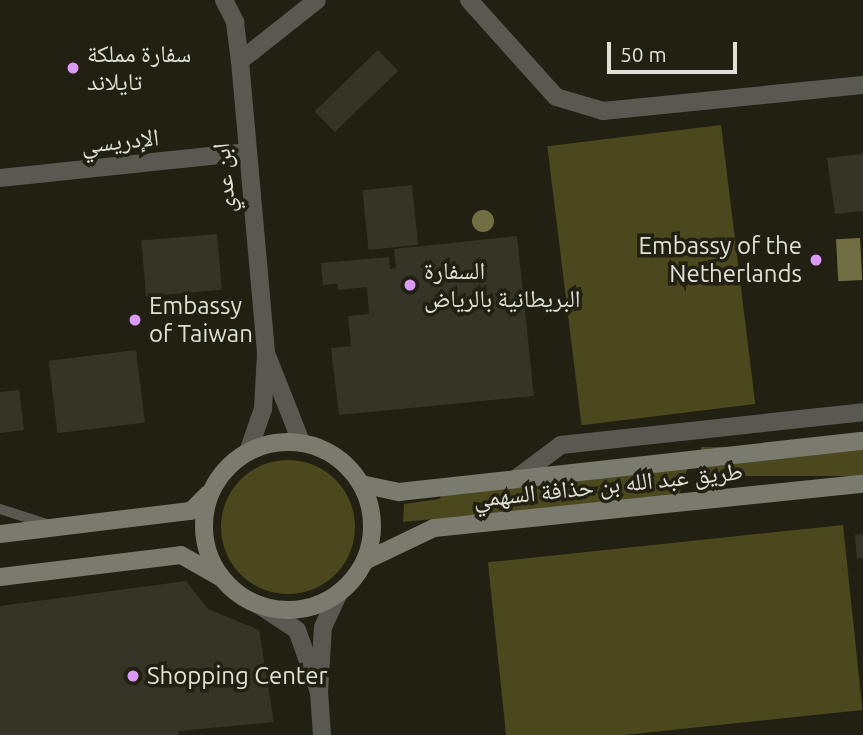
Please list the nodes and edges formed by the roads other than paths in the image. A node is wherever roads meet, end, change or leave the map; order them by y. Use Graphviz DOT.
graph roads {
  1 [pos="224,0"];
  2 [pos="317,0"];
  3 [pos="469,0"];
  4 [pos="240,61"];
  5 [pos="863,85"];
  6 [pos="246,152"];
  7 [pos="0,178"];
  8 [pos="266,353"];
  9 [pos="863,412"];
  10 [pos="863,441"];
  11 [pos="301,442"];
  12 [pos="248,452"];
  13 [pos="514,480"];
  14 [pos="361,484"];
  15 [pos="863,484"];
  16 [pos="211,491"];
  17 [pos="0,509"];
  18 [pos="58,527"];
  19 [pos="0,534"];
  20 [pos="365,561"];
  21 [pos="0,577"];
  22 [pos="221,577"];
  23 [pos="339,593"];
  24 [pos="259,605"];
  25 [pos="319,692"];
  26 [pos="322,735"];
  1 -- 4 [label="street, ابن عدي"];
  2 -- 4 [label="street"];
  3 -- 5 [label="street"];
  4 -- 6 [label="street, ابن عدي"];
  6 -- 7 [label="street, الإدريسي"];
  6 -- 8 [label="street, ابن عدي"];
  8 -- 11 [label="street"];
  8 -- 12 [label="street"];
  9 -- 13 [label="street"];
  10 -- 13 [label="street, طريق عبد الله بن حذافة السهمي"];
  11 -- 12 [label="street"];
  11 -- 14 [label="street"];
  12 -- 16 [label="street"];
  13 -- 14 [label="street, طريق عبد الله بن حذافة السهمي"];
  14 -- 20 [label="street"];
  15 -- 20 [label="street, طريق عبد الله بن حذافة السهمي"];
  16 -- 18 [label="street"];
  16 -- 22 [label="street"];
  17 -- 18 [label="lane"];
  18 -- 19 [label="street"];
  20 -- 23 [label="street"];
  21 -- 22 [label="street"];
  22 -- 24 [label="street"];
  23 -- 24 [label="street"];
  23 -- 25 [label="street"];
  24 -- 25 [label="street"];
  25 -- 26 [label="street"];
}
